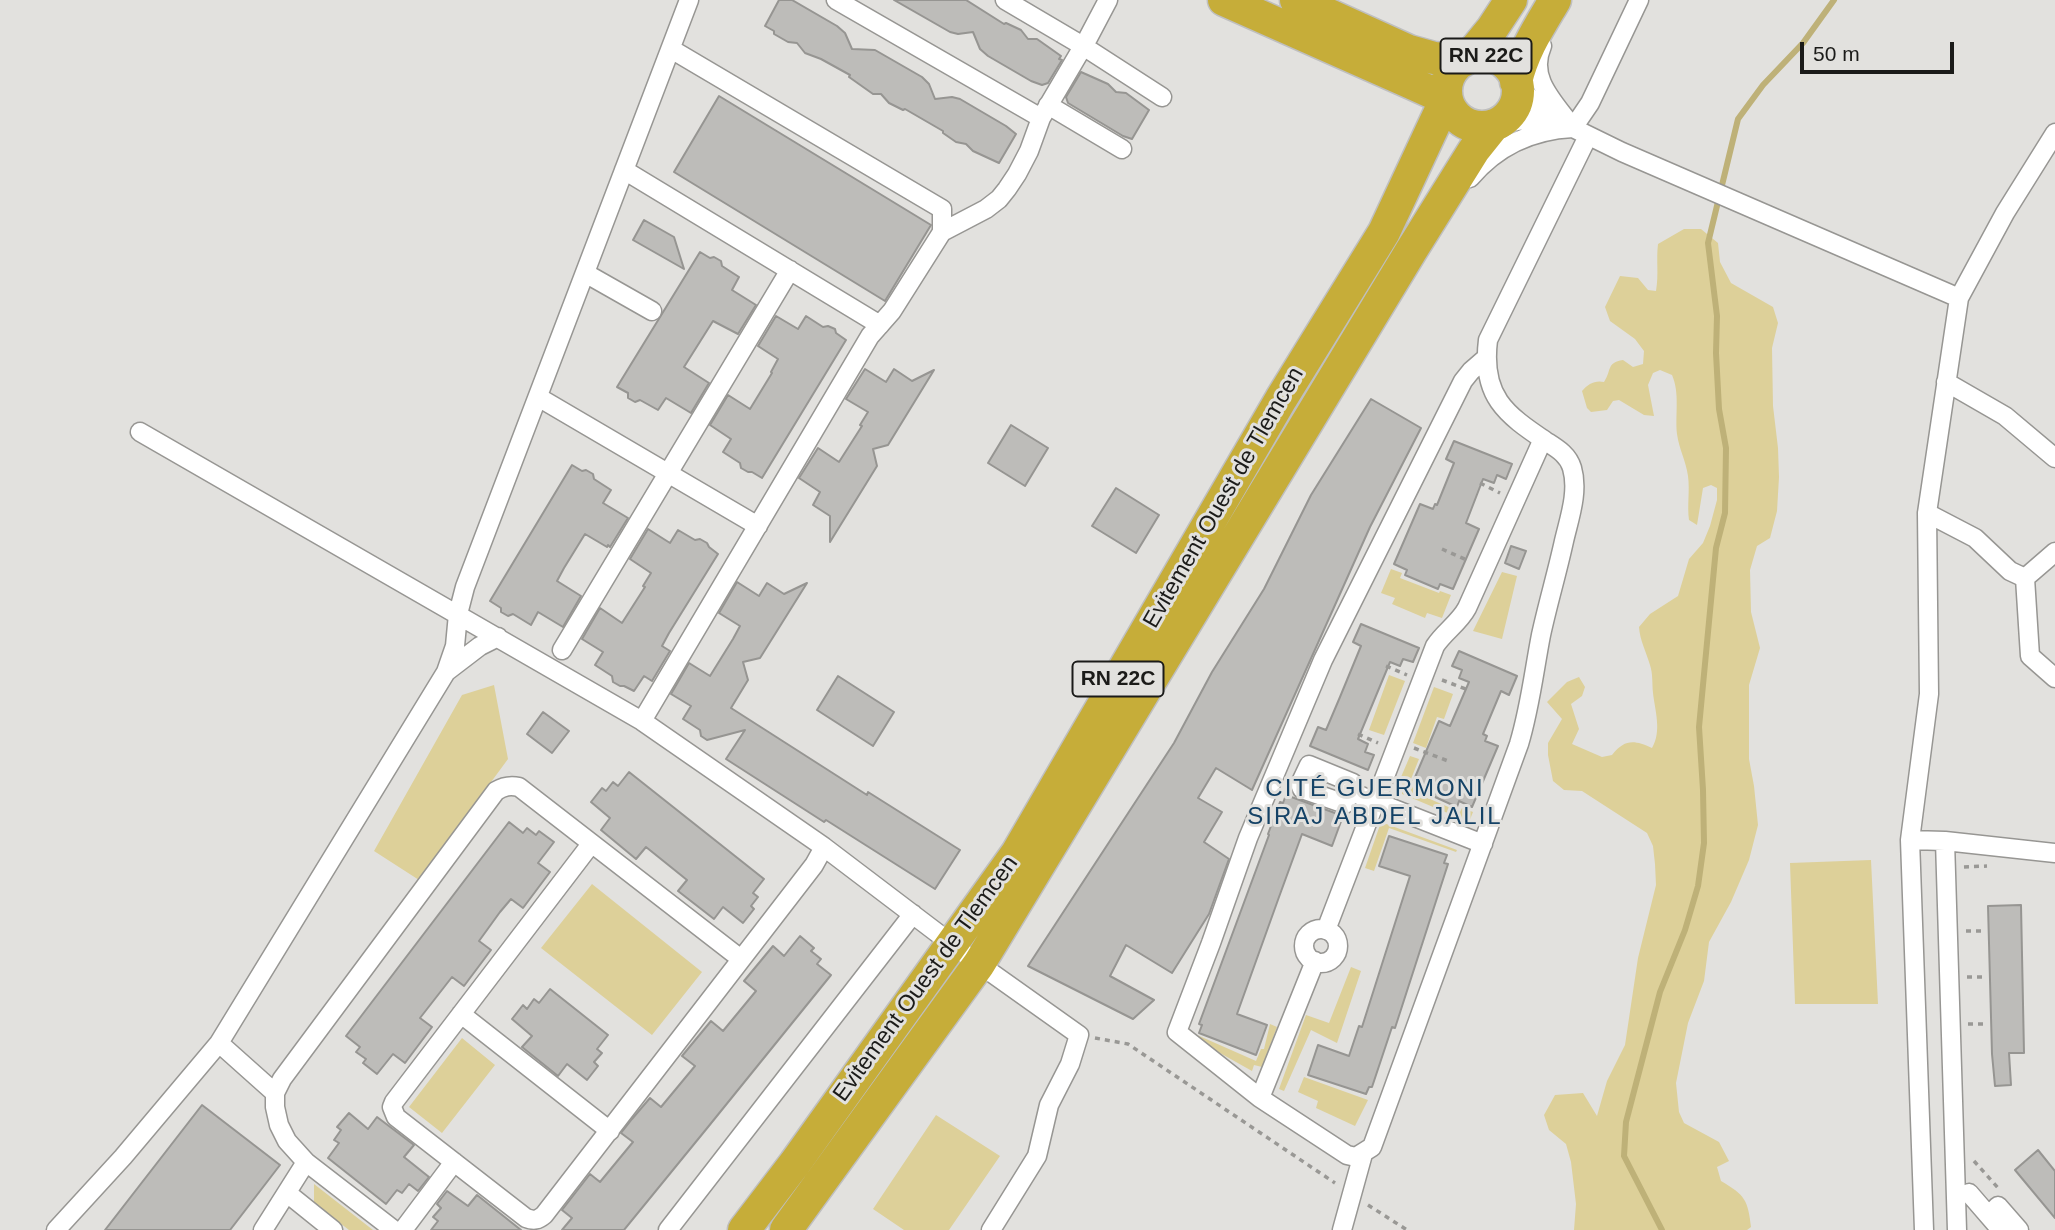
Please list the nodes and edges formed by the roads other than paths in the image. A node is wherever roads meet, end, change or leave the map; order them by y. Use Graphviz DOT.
graph roads {
  1 [pos="689,0"];
  2 [pos="836,0"];
  3 [pos="1004,0"];
  4 [pos="1108,0"];
  5 [pos="1224,0"];
  6 [pos="1296,0"];
  7 [pos="1511,0"];
  8 [pos="1555,0"];
  9 [pos="1566,0"];
  10 [pos="1639,0"];
  11 [pos="1083,47"];
  12 [pos="671,49"];
  13 [pos="1466,59"];
  14 [pos="1517,84"];
  15 [pos="1162,97"];
  16 [pos="1446,97"];
  17 [pos="1045,112"];
  18 [pos="1497,124"];
  19 [pos="1581,132"];
  20 [pos="2055,132"];
  21 [pos="1122,149"];
  22 [pos="624,170"];
  23 [pos="942,209"];
  24 [pos="966,219"];
  25 [pos="942,232"];
  26 [pos="790,270"];
  27 [pos="585,273"];
  28 [pos="1959,298"];
  29 [pos="1378,306"];
  30 [pos="652,311"];
  31 [pos="880,324"];
  32 [pos="1486,358"];
  33 [pos="1946,382"];
  34 [pos="538,397"];
  35 [pos="140,432"];
  36 [pos="1543,439"];
  37 [pos="2055,458"];
  38 [pos="668,473"];
  39 [pos="1927,513"];
  40 [pos="758,526"];
  41 [pos="2055,552"];
  42 [pos="2025,578"];
  43 [pos="458,614"];
  44 [pos="498,637"];
  45 [pos="562,650"];
  46 [pos="446,672"];
  47 [pos="2055,678"];
  48 [pos="642,720"];
  49 [pos="1351,792"];
  50 [pos="1376,802"];
  51 [pos="1910,841"];
  52 [pos="1945,841"];
  53 [pos="591,844"];
  54 [pos="1483,844"];
  55 [pos="824,847"];
  56 [pos="2055,853"];
  57 [pos="913,914"];
  58 [pos="951,944"];
  59 [pos="741,959"];
  60 [pos="979,964"];
  61 [pos="461,1014"];
  62 [pos="219,1044"];
  63 [pos="275,1093"];
  64 [pos="1260,1098"];
  65 [pos="610,1131"];
  66 [pos="1363,1154"];
  67 [pos="306,1162"];
  68 [pos="454,1162"];
  69 [pos="287,1193"];
  70 [pos="1969,1193"];
  71 [pos="1989,1215"];
  72 [pos="539,1225"];
  73 [pos="56,1230"];
  74 [pos="263,1230"];
  75 [pos="333,1230"];
  76 [pos="394,1230"];
  77 [pos="402,1230"];
  78 [pos="668,1230"];
  79 [pos="744,1230"];
  80 [pos="786,1230"];
  81 [pos="991,1230"];
  82 [pos="1342,1230"];
  83 [pos="1924,1230"];
  84 [pos="1957,1230"];
  85 [pos="2001,1230"];
  86 [pos="2019,1230"];
  1 -- 12 [label="street"];
  2 -- 17 [label="street"];
  3 -- 11 [label="street"];
  4 -- 11 [label="street"];
  5 -- 16 [label="highway"];
  6 -- 13 [label="highway"];
  7 -- 13 [label="highway, Evitement Ouest de Tlemcen / RN 22C"];
  8 -- 14 [label="highway, Evitement Ouest de Tlemcen / RN 22C"];
  9 -- 19 [label="street"];
  10 -- 19 [label="street"];
  11 -- 15 [label="street"];
  11 -- 17 [label="street"];
  12 -- 22 [label="street"];
  12 -- 23 [label="street"];
  13 -- 14 [label="highway, RN 22C"];
  13 -- 16 [label="highway, Evitement Ouest de Tlemcen / RN 22C"];
  14 -- 18 [label="highway, Evitement Ouest de Tlemcen / RN 22C"];
  14 -- 19 [label="street"];
  16 -- 18 [label="highway, RN 22C"];
  16 -- 58 [label="highway, Evitement Ouest de Tlemcen / RN 22C"];
  17 -- 21 [label="street"];
  17 -- 24 [label="street"];
  18 -- 19 [label="street"];
  18 -- 29 [label="highway, Evitement Ouest de Tlemcen / RN 22C"];
  19 -- 28 [label="street"];
  19 -- 29 [label="street"];
  19 -- 32 [label="street"];
  20 -- 28 [label="street"];
  22 -- 26 [label="street"];
  22 -- 27 [label="street"];
  23 -- 24 [label="street"];
  23 -- 25 [label="street"];
  24 -- 25 [label="street"];
  25 -- 31 [label="street"];
  26 -- 31 [label="street"];
  26 -- 38 [label="street"];
  27 -- 30 [label="street"];
  27 -- 34 [label="street"];
  28 -- 33 [label="street"];
  29 -- 60 [label="highway, Evitement Ouest de Tlemcen / RN 22C"];
  31 -- 40 [label="street"];
  32 -- 36 [label="street"];
  32 -- 64 [label="street"];
  33 -- 37 [label="street"];
  33 -- 39 [label="street"];
  34 -- 38 [label="street"];
  34 -- 43 [label="street"];
  35 -- 43 [label="street"];
  36 -- 50 [label="street"];
  36 -- 54 [label="street"];
  38 -- 40 [label="street"];
  38 -- 45 [label="street"];
  39 -- 42 [label="street"];
  39 -- 51 [label="street"];
  40 -- 48 [label="street"];
  41 -- 42 [label="street"];
  42 -- 47 [label="street"];
  43 -- 44 [label="street"];
  43 -- 46 [label="street"];
  44 -- 46 [label="street"];
  44 -- 48 [label="street"];
  46 -- 62 [label="street"];
  48 -- 55 [label="street"];
  49 -- 50 [label="street"];
  50 -- 54 [label="street"];
  50 -- 64 [label="street"];
  51 -- 52 [label="street"];
  51 -- 83 [label="street"];
  52 -- 56 [label="street"];
  52 -- 84 [label="street"];
  53 -- 59 [label="street"];
  53 -- 61 [label="street"];
  53 -- 63 [label="street"];
  54 -- 66 [label="street"];
  55 -- 57 [label="street"];
  55 -- 59 [label="street"];
  57 -- 58 [label="street"];
  57 -- 78 [label="street"];
  58 -- 60 [label="street"];
  58 -- 79 [label="highway, Evitement Ouest de Tlemcen / RN 22C"];
  59 -- 65 [label="street"];
  60 -- 80 [label="highway, Evitement Ouest de Tlemcen / RN 22C"];
  60 -- 81 [label="street"];
  61 -- 65 [label="street"];
  61 -- 68 [label="street"];
  62 -- 63 [label="street"];
  62 -- 73 [label="street"];
  63 -- 67 [label="street"];
  64 -- 66 [label="street"];
  65 -- 72 [label="street"];
  66 -- 82 [label="street"];
  67 -- 69 [label="street"];
  67 -- 76 [label="street"];
  68 -- 72 [label="street"];
  68 -- 77 [label="street"];
  69 -- 74 [label="street"];
  69 -- 75 [label="street"];
  70 -- 71 [label="street"];
  71 -- 85 [label="street"];
  71 -- 86 [label="street"];
}
